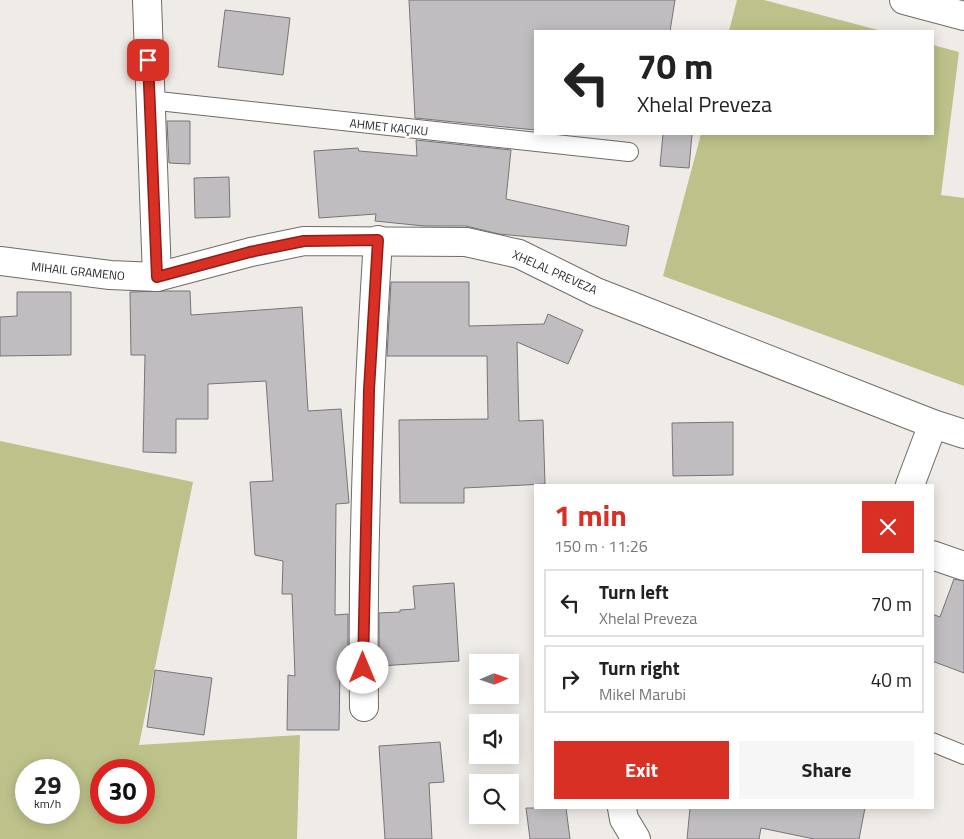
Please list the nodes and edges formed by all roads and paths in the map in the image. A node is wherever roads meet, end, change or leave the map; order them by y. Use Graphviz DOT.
graph roads {
  1 [pos="147,0"];
  2 [pos="904,0"];
  3 [pos="964,16"];
  4 [pos="149,100"];
  5 [pos="629,152"];
  6 [pos="378,240"];
  7 [pos="0,262"];
  8 [pos="157,277"];
  9 [pos="933,424"];
  10 [pos="964,434"];
  11 [pos="910,484"];
  12 [pos="934,556"];
  13 [pos="964,566"];
  14 [pos="364,707"];
  15 [pos="934,743"];
  16 [pos="964,755"];
  17 [pos="622,809"];
  18 [pos="636,839"];
  1 -- 4 [label="street"];
  2 -- 3 [label="street"];
  4 -- 5 [label="lane, AHMET KAÇIKU"];
  4 -- 8 [label="street"];
  6 -- 8 [label="street, XHELAL PREVEZA"];
  6 -- 9 [label="street, XHELAL PREVEZA"];
  6 -- 14 [label="street"];
  7 -- 8 [label="street, MIHAIL GRAMENO"];
  9 -- 10 [label="street, XHELAL PREVEZA"];
  9 -- 11 [label="street"];
  12 -- 13 [label="street"];
  15 -- 16 [label="lane"];
  17 -- 18 [label="street"];
}
